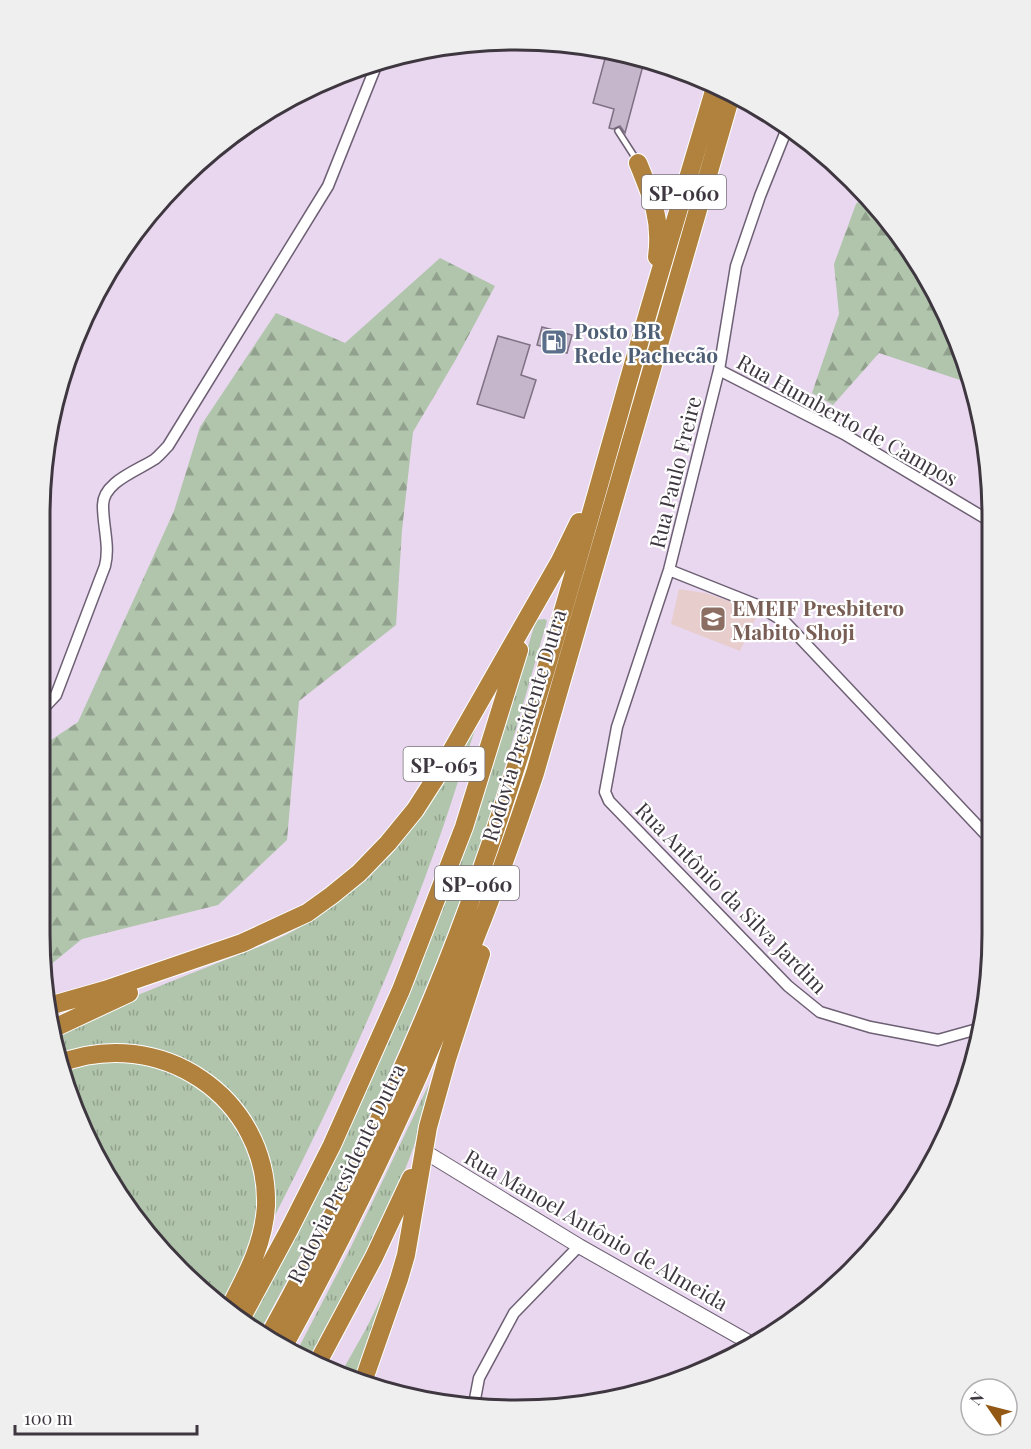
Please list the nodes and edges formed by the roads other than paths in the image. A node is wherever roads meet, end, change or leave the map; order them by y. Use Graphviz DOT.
graph roads {
  1 [pos="374,72"];
  2 [pos="713,94"];
  3 [pos="729,102"];
  4 [pos="618,131"];
  5 [pos="784,135"];
  6 [pos="638,164"];
  7 [pos="652,301"];
  8 [pos="719,370"];
  9 [pos="621,407"];
  10 [pos="982,516"];
  11 [pos="669,570"];
  12 [pos="530,614"];
  13 [pos="50,701"];
  14 [pos="535,773"];
  15 [pos="604,792"];
  16 [pos="982,831"];
  17 [pos="209,956"];
  18 [pos="55,1004"];
  19 [pos="58,1026"];
  20 [pos="971,1031"];
  21 [pos="67,1061"];
  22 [pos="422,1150"];
  23 [pos="579,1246"];
  24 [pos="233,1303"];
  25 [pos="245,1312"];
  26 [pos="272,1330"];
  27 [pos="744,1339"];
  28 [pos="287,1340"];
  29 [pos="321,1357"];
  30 [pos="366,1375"];
  31 [pos="478,1398"];
  1 -- 13 [label="street"];
  2 -- 7 [label="highway, Rodovia Presidente Dutra / SP-060"];
  3 -- 14 [label="highway, Rodovia Presidente Dutra / SP-060"];
  4 -- 6 [label="lane"];
  5 -- 8 [label="street, Rua Paulo Freire"];
  6 -- 7 [label="highway"];
  7 -- 9 [label="highway, Rodovia Presidente Dutra / SP-060"];
  8 -- 10 [label="street, Rua Humberto de Campos"];
  8 -- 11 [label="street, Rua Paulo Freire"];
  9 -- 12 [label="highway"];
  9 -- 26 [label="highway, Rodovia Presidente Dutra / SP-060"];
  11 -- 15 [label="street, Rua Paulo Freire"];
  11 -- 16 [label="street"];
  12 -- 17 [label="highway, SP-065"];
  12 -- 25 [label="highway"];
  14 -- 22 [label="highway, SP-060"];
  14 -- 28 [label="highway, Rodovia Presidente Dutra / SP-060"];
  15 -- 20 [label="street, Rua Antônio da Silva Jardim"];
  17 -- 18 [label="highway, SP-065"];
  17 -- 19 [label="highway, SP-065"];
  21 -- 24 [label="highway"];
  22 -- 23 [label="street, Rua Manoel Antônio de Almeida"];
  22 -- 29 [label="highway"];
  22 -- 30 [label="highway, SP-060"];
  23 -- 27 [label="street, Rua Manoel Antônio de Almeida"];
  23 -- 31 [label="street"];
}
